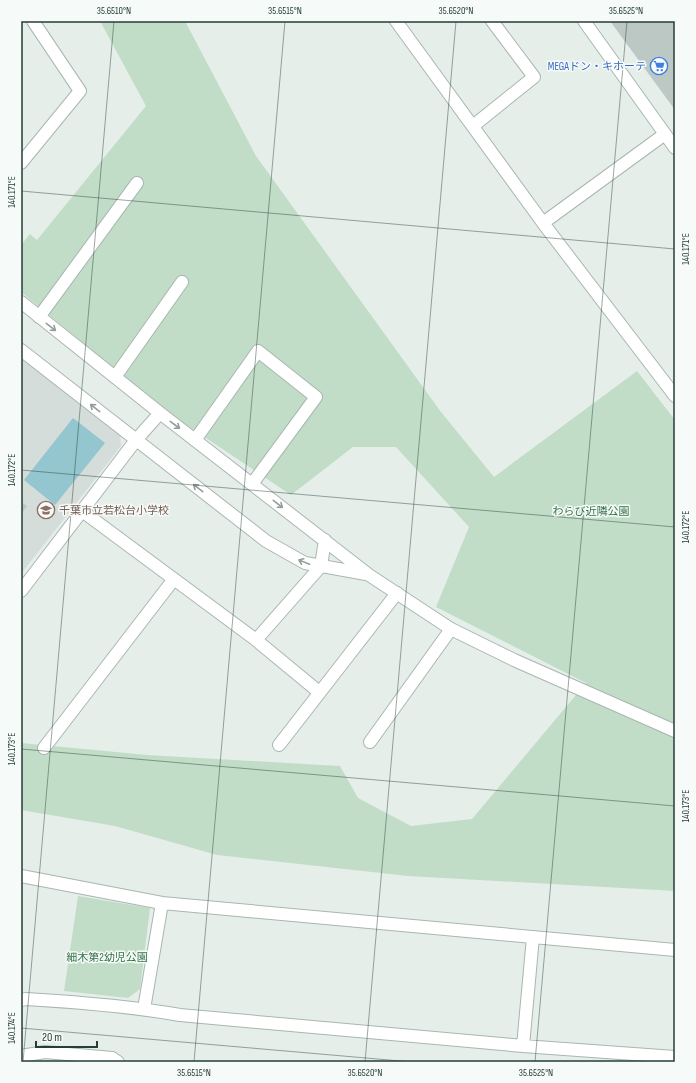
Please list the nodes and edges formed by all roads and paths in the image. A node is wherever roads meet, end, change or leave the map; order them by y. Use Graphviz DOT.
graph roads {
  1 [pos="33,21"];
  2 [pos="396,21"];
  3 [pos="492,21"];
  4 [pos="584,21"];
  5 [pos="472,126"];
  6 [pos="665,134"];
  7 [pos="675,148"];
  8 [pos="21,162"];
  9 [pos="137,183"];
  10 [pos="543,223"];
  11 [pos="182,282"];
  12 [pos="21,302"];
  13 [pos="39,316"];
  14 [pos="21,350"];
  15 [pos="115,377"];
  16 [pos="675,396"];
  17 [pos="160,413"];
  18 [pos="136,440"];
  19 [pos="195,440"];
  20 [pos="252,484"];
  21 [pos="82,511"];
  22 [pos="325,540"];
  23 [pos="321,566"];
  24 [pos="369,575"];
  25 [pos="174,579"];
  26 [pos="21,591"];
  27 [pos="396,593"];
  28 [pos="451,629"];
  29 [pos="256,640"];
  30 [pos="319,692"];
  31 [pos="675,731"];
  32 [pos="370,742"];
  33 [pos="279,745"];
  34 [pos="44,748"];
  35 [pos="21,876"];
  36 [pos="162,903"];
  37 [pos="533,937"];
  38 [pos="675,950"];
  39 [pos="21,1000"];
  40 [pos="144,1009"];
  41 [pos="522,1046"];
  42 [pos="21,1056"];
  43 [pos="675,1057"];
  44 [pos="67,1058"];
  45 [pos="118,1062"];
  1 -- 8 [label="street"];
  2 -- 5 [label="street"];
  3 -- 5 [label="street"];
  4 -- 6 [label="street"];
  5 -- 10 [label="street"];
  6 -- 7 [label="street"];
  6 -- 10 [label="street"];
  9 -- 13 [label="street"];
  10 -- 16 [label="street"];
  11 -- 15 [label="street"];
  12 -- 13 [label="street"];
  13 -- 15 [label="street, one-way"];
  18 -- 14 [label="street, one-way"];
  15 -- 17 [label="street"];
  17 -- 18 [label="street"];
  17 -- 19 [label="street, one-way"];
  18 -- 21 [label="street"];
  23 -- 18 [label="street, one-way"];
  19 -- 20 [label="street"];
  19 -- 20 [label="street"];
  20 -- 22 [label="street, one-way"];
  21 -- 25 [label="street"];
  21 -- 26 [label="street"];
  22 -- 23 [label="street"];
  22 -- 24 [label="street"];
  23 -- 24 [label="street"];
  23 -- 29 [label="street"];
  24 -- 27 [label="street"];
  25 -- 29 [label="street"];
  25 -- 34 [label="street"];
  27 -- 28 [label="street"];
  27 -- 30 [label="street"];
  28 -- 31 [label="street"];
  28 -- 32 [label="street"];
  29 -- 30 [label="street"];
  30 -- 33 [label="street"];
  35 -- 36 [label="street"];
  36 -- 37 [label="street"];
  36 -- 40 [label="street"];
  37 -- 38 [label="street"];
  37 -- 41 [label="street"];
  39 -- 40 [label="street"];
  40 -- 41 [label="street"];
  41 -- 43 [label="street"];
  42 -- 44 [label="street"];
  44 -- 45 [label="street"];
}
